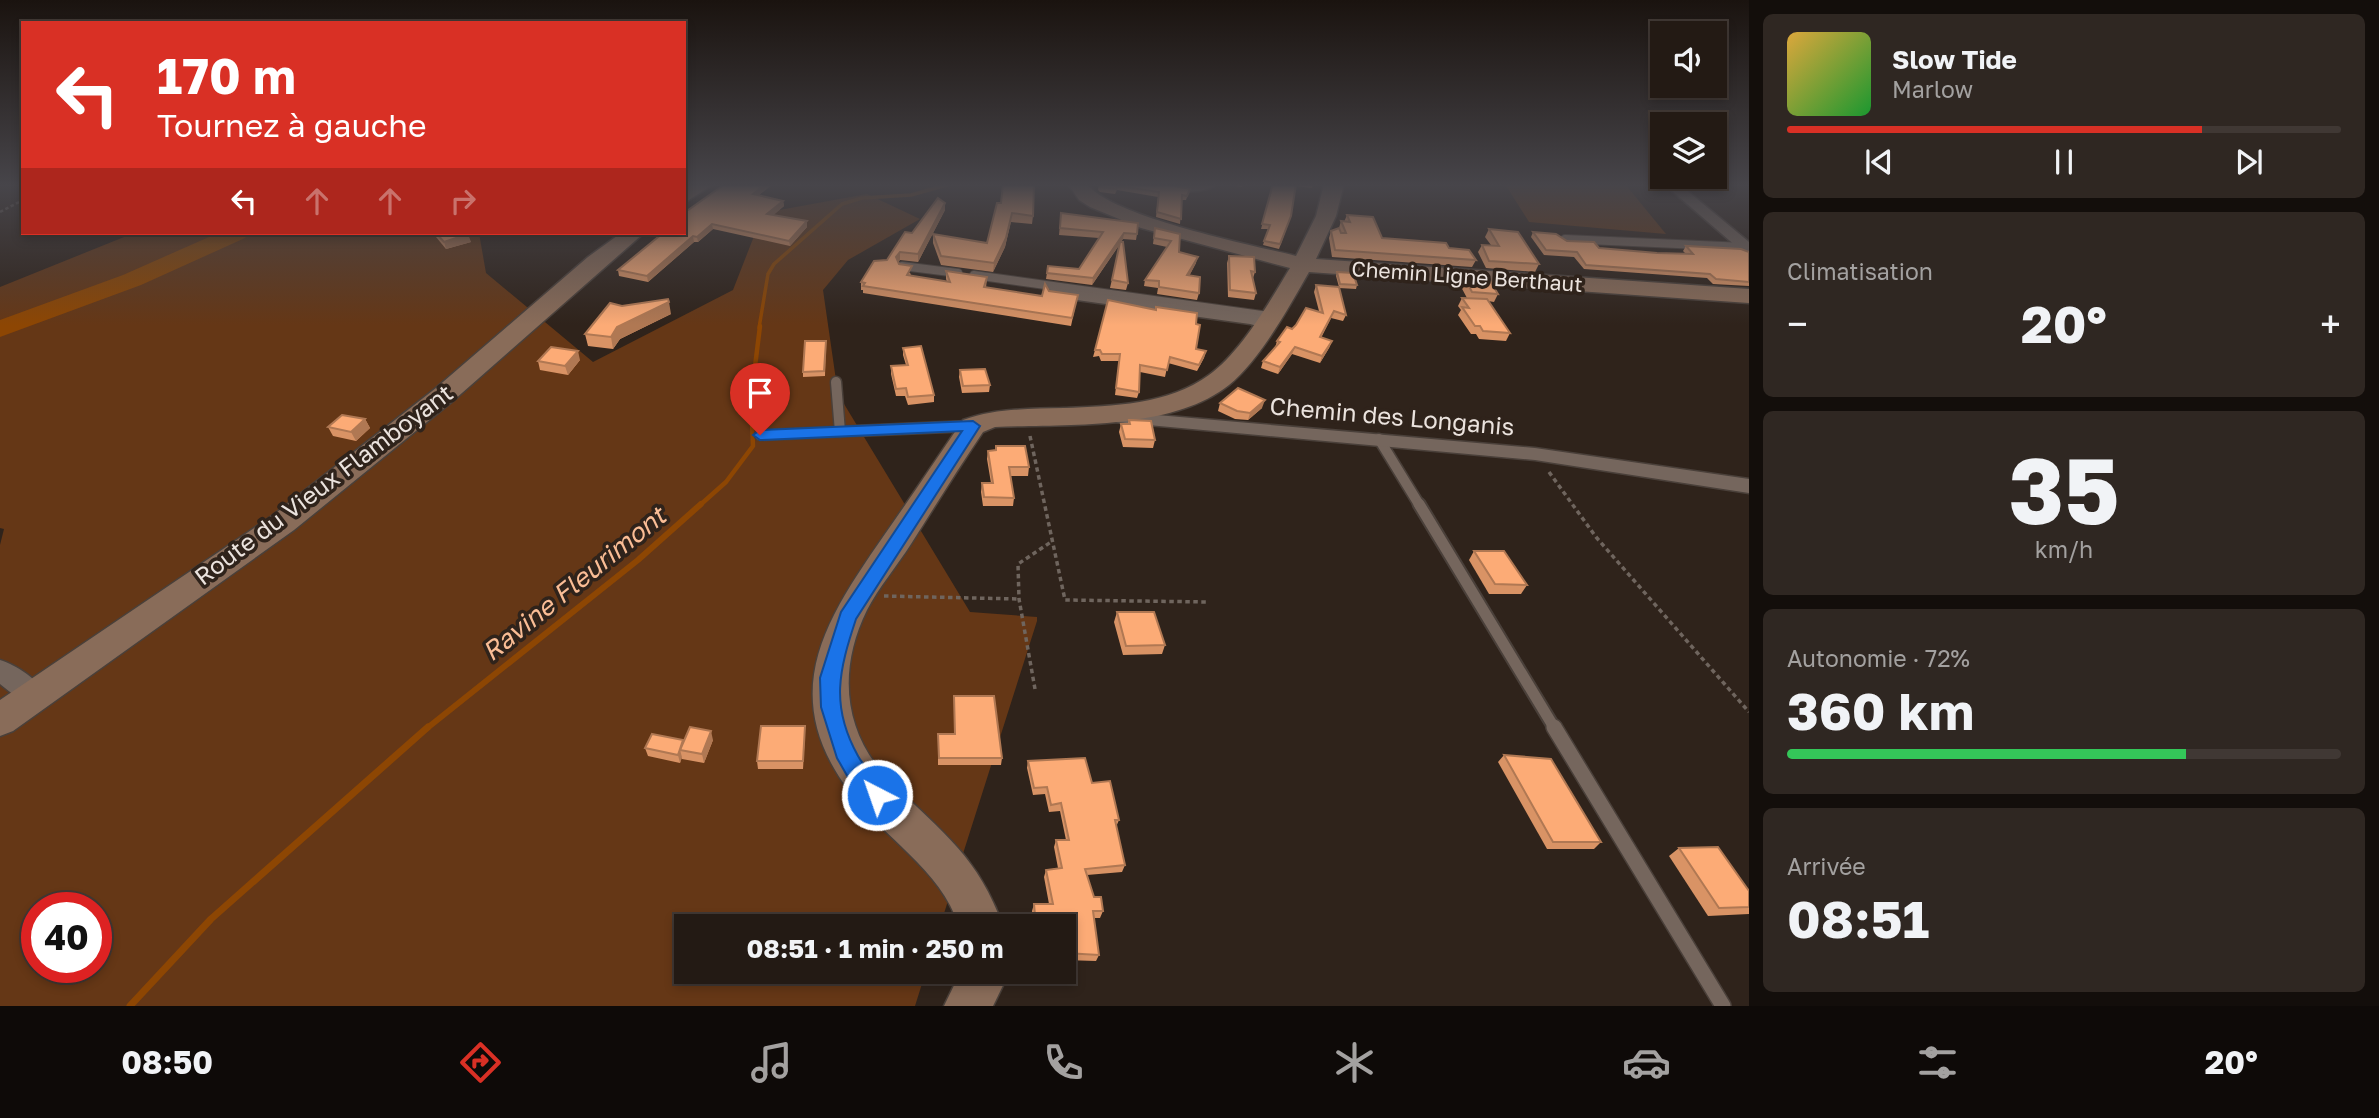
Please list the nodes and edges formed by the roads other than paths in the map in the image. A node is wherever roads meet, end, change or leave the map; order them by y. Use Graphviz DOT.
graph roads {
  1 [pos="1174,231"];
  2 [pos="1317,231"];
  3 [pos="1726,231"];
  4 [pos="631,235"];
  5 [pos="1565,239"];
  6 [pos="1747,249"];
  7 [pos="1304,265"];
  8 [pos="902,266"];
  9 [pos="1054,293"];
  10 [pos="1749,296"];
  11 [pos="1267,319"];
  12 [pos="836,382"];
  13 [pos="1077,415"];
  14 [pos="973,426"];
  15 [pos="840,432"];
  16 [pos="760,435"];
  17 [pos="1379,439"];
  18 [pos="1749,485"];
  19 [pos="0,670"];
  20 [pos="34,695"];
  21 [pos="0,720"];
  22 [pos="978,914"];
  23 [pos="980,984"];
  24 [pos="967,1006"];
  25 [pos="1723,1006"];
  1 -- 7 [label="street, Chemin Ligne Berthaut"];
  2 -- 7 [label="street"];
  3 -- 6 [label="street"];
  4 -- 20 [label="street, Route du Vieux Flamboyant"];
  5 -- 6 [label="lane"];
  7 -- 10 [label="street, Chemin Ligne Berthaut"];
  7 -- 11 [label="street"];
  8 -- 11 [label="lane"];
  9 -- 11 [label="street"];
  11 -- 13 [label="street"];
  12 -- 15 [label="lane"];
  13 -- 14 [label="street"];
  13 -- 17 [label="street, Chemin des Longanis"];
  14 -- 15 [label="lane"];
  14 -- 22 [label="street"];
  15 -- 16 [label="lane"];
  17 -- 18 [label="street, Chemin des Longanis"];
  17 -- 25 [label="lane"];
  19 -- 20 [label="street"];
  20 -- 21 [label="street, Route du Vieux Flamboyant"];
  23 -- 24 [label="street"];
}
